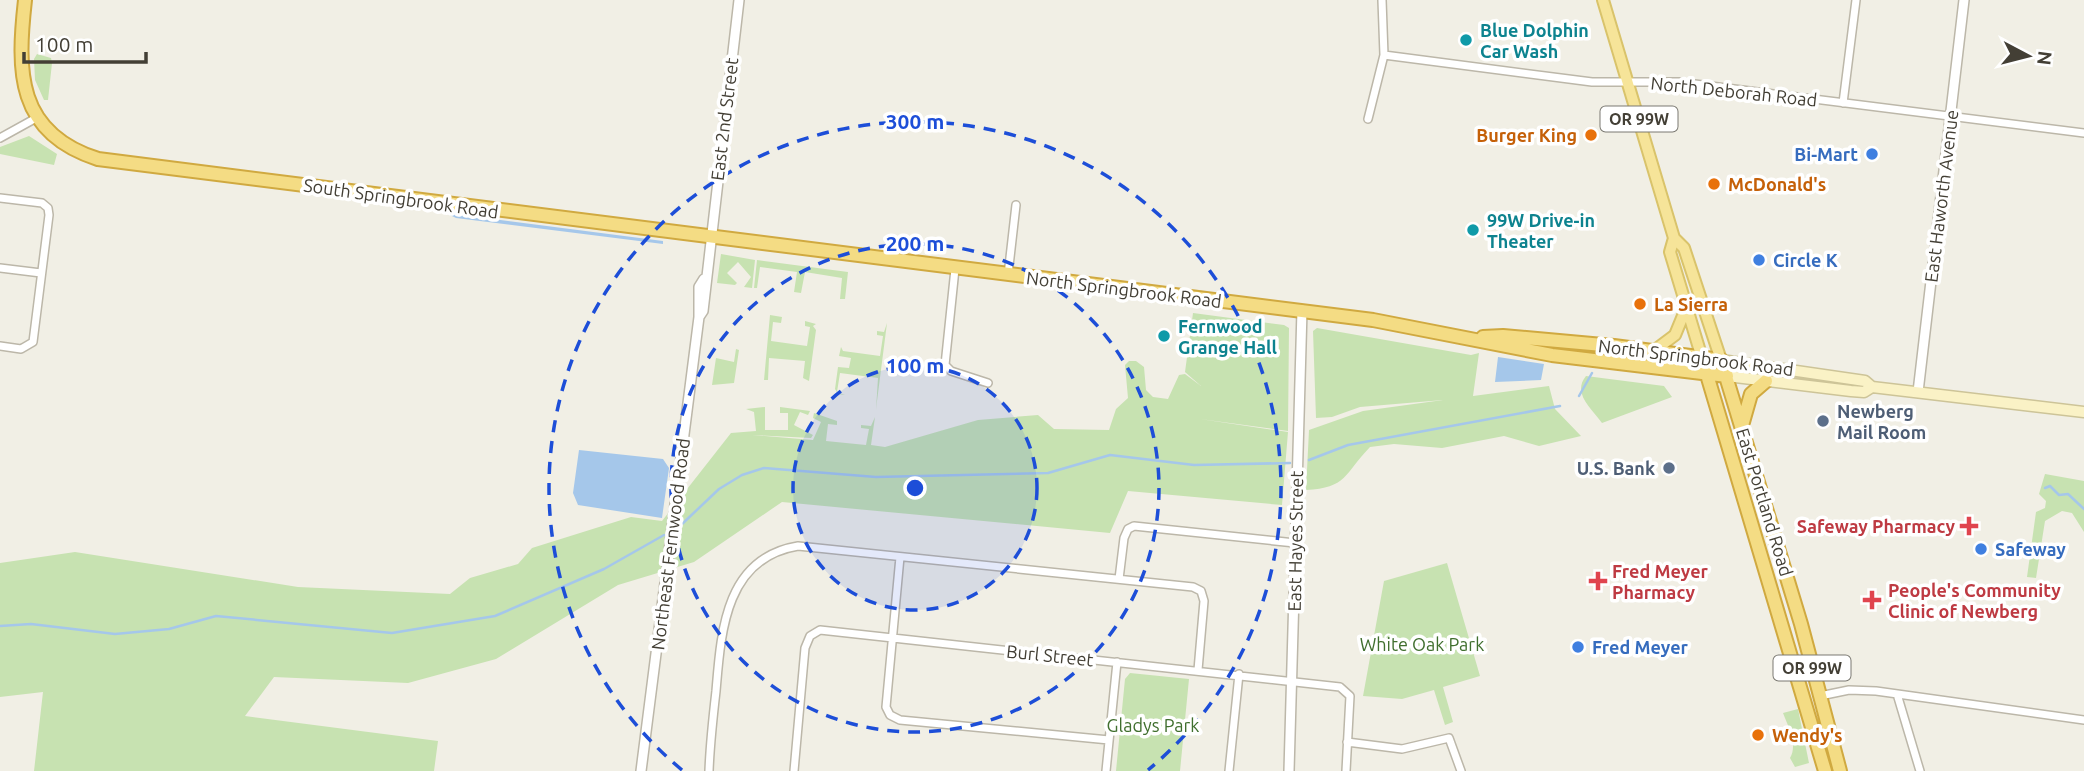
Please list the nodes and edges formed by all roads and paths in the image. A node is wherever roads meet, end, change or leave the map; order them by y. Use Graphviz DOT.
graph roads {
  1 [pos="25,0"];
  2 [pos="739,0"];
  3 [pos="1382,0"];
  4 [pos="1603,0"];
  5 [pos="1856,0"];
  6 [pos="1964,0"];
  7 [pos="1384,55"];
  8 [pos="1627,81"];
  9 [pos="1843,103"];
  10 [pos="1951,116"];
  11 [pos="38,117"];
  12 [pos="1368,120"];
  13 [pos="2084,133"];
  14 [pos="0,138"];
  15 [pos="0,198"];
  16 [pos="1016,205"];
  17 [pos="710,238"];
  18 [pos="1674,238"];
  19 [pos="897,261"];
  20 [pos="0,268"];
  21 [pos="955,269"];
  22 [pos="41,274"];
  23 [pos="1008,275"];
  24 [pos="1686,306"];
  25 [pos="1302,310"];
  26 [pos="1475,338"];
  27 [pos="1533,339"];
  28 [pos="0,346"];
  29 [pos="1502,346"];
  30 [pos="1655,350"];
  31 [pos="1702,358"];
  32 [pos="1721,360"];
  33 [pos="1706,373"];
  34 [pos="1727,376"];
  35 [pos="1766,381"];
  36 [pos="988,383"];
  37 [pos="1872,387"];
  38 [pos="1918,393"];
  39 [pos="2084,412"];
  40 [pos="1742,426"];
  41 [pos="1295,543"];
  42 [pos="900,557"];
  43 [pos="1119,579"];
  44 [pos="892,639"];
  45 [pos="1117,662"];
  46 [pos="1198,670"];
  47 [pos="1239,674"];
  48 [pos="1291,680"];
  49 [pos="1897,694"];
  50 [pos="1820,696"];
  51 [pos="2084,720"];
  52 [pos="1109,740"];
  53 [pos="1347,742"];
  54 [pos="641,771"];
  55 [pos="709,771"];
  56 [pos="794,771"];
  57 [pos="1106,771"];
  58 [pos="1229,771"];
  59 [pos="1289,771"];
  60 [pos="1346,771"];
  61 [pos="1461,771"];
  62 [pos="1825,771"];
  63 [pos="1840,771"];
  64 [pos="1920,771"];
  1 -- 11 [label="highway, South Springbrook Road"];
  2 -- 17 [label="street, East 2nd Street"];
  3 -- 7 [label="street"];
  4 -- 8 [label="main road, East Portland Road / OR 99W"];
  5 -- 9 [label="street"];
  6 -- 10 [label="street, East Haworth Avenue"];
  7 -- 8 [label="street, North Deborah Road"];
  7 -- 12 [label="street"];
  8 -- 9 [label="street, North Deborah Road"];
  8 -- 18 [label="main road, East Portland Road / OR 99W"];
  9 -- 10 [label="street, North Deborah Road"];
  10 -- 13 [label="street, North Deborah Road"];
  10 -- 38 [label="street, East Haworth Avenue"];
  11 -- 14 [label="street"];
  11 -- 17 [label="highway, South Springbrook Road"];
  15 -- 22 [label="street"];
  16 -- 23 [label="street"];
  17 -- 19 [label="highway, South Springbrook Road"];
  17 -- 54 [label="street, Northeast Fernwood Road"];
  18 -- 24 [label="main road, East Portland Road / OR 99W"];
  18 -- 32 [label="main road, East Portland Road / OR 99W"];
  19 -- 21 [label="highway, North Springbrook Road"];
  20 -- 22 [label="street"];
  21 -- 23 [label="highway, North Springbrook Road"];
  21 -- 36 [label="street"];
  22 -- 28 [label="street"];
  23 -- 25 [label="highway, North Springbrook Road"];
  24 -- 30 [label="main road"];
  24 -- 31 [label="main road, East Portland Road / OR 99W"];
  25 -- 26 [label="highway, North Springbrook Road"];
  25 -- 41 [label="street, East Hayes Street"];
  26 -- 27 [label="highway, North Springbrook Road"];
  26 -- 29 [label="highway, North Springbrook Road"];
  27 -- 29 [label="highway"];
  27 -- 30 [label="highway, North Springbrook Road"];
  29 -- 33 [label="highway, North Springbrook Road"];
  30 -- 31 [label="highway, North Springbrook Road"];
  31 -- 32 [label="highway, North Springbrook Road"];
  31 -- 33 [label="highway, East Portland Road / OR 99W"];
  32 -- 34 [label="highway, East Portland Road / OR 99W"];
  32 -- 37 [label="main road, North Springbrook Road"];
  33 -- 34 [label="highway, North Springbrook Road"];
  33 -- 62 [label="highway, East Portland Road / OR 99W"];
  34 -- 35 [label="main road, North Springbrook Road"];
  34 -- 40 [label="highway, East Portland Road / OR 99W"];
  35 -- 37 [label="main road, North Springbrook Road"];
  35 -- 40 [label="highway"];
  37 -- 38 [label="main road, North Springbrook Road"];
  38 -- 39 [label="main road, North Springbrook Road"];
  40 -- 50 [label="highway, East Portland Road / OR 99W"];
  41 -- 43 [label="street"];
  41 -- 48 [label="street, East Hayes Street"];
  42 -- 43 [label="street"];
  42 -- 44 [label="street"];
  42 -- 55 [label="street"];
  43 -- 46 [label="street"];
  44 -- 45 [label="street, Burl Street"];
  44 -- 52 [label="street"];
  44 -- 56 [label="street, Burl Street"];
  45 -- 46 [label="street, Burl Street"];
  45 -- 52 [label="street"];
  46 -- 47 [label="street, Burl Street"];
  47 -- 48 [label="street, Burl Street"];
  47 -- 58 [label="street"];
  48 -- 53 [label="street, Burl Street"];
  48 -- 59 [label="street, East Hayes Street"];
  49 -- 50 [label="street"];
  49 -- 51 [label="street"];
  49 -- 64 [label="street"];
  50 -- 63 [label="highway, East Portland Road / OR 99W"];
  52 -- 57 [label="street"];
  53 -- 60 [label="street"];
  53 -- 61 [label="street"];
}
